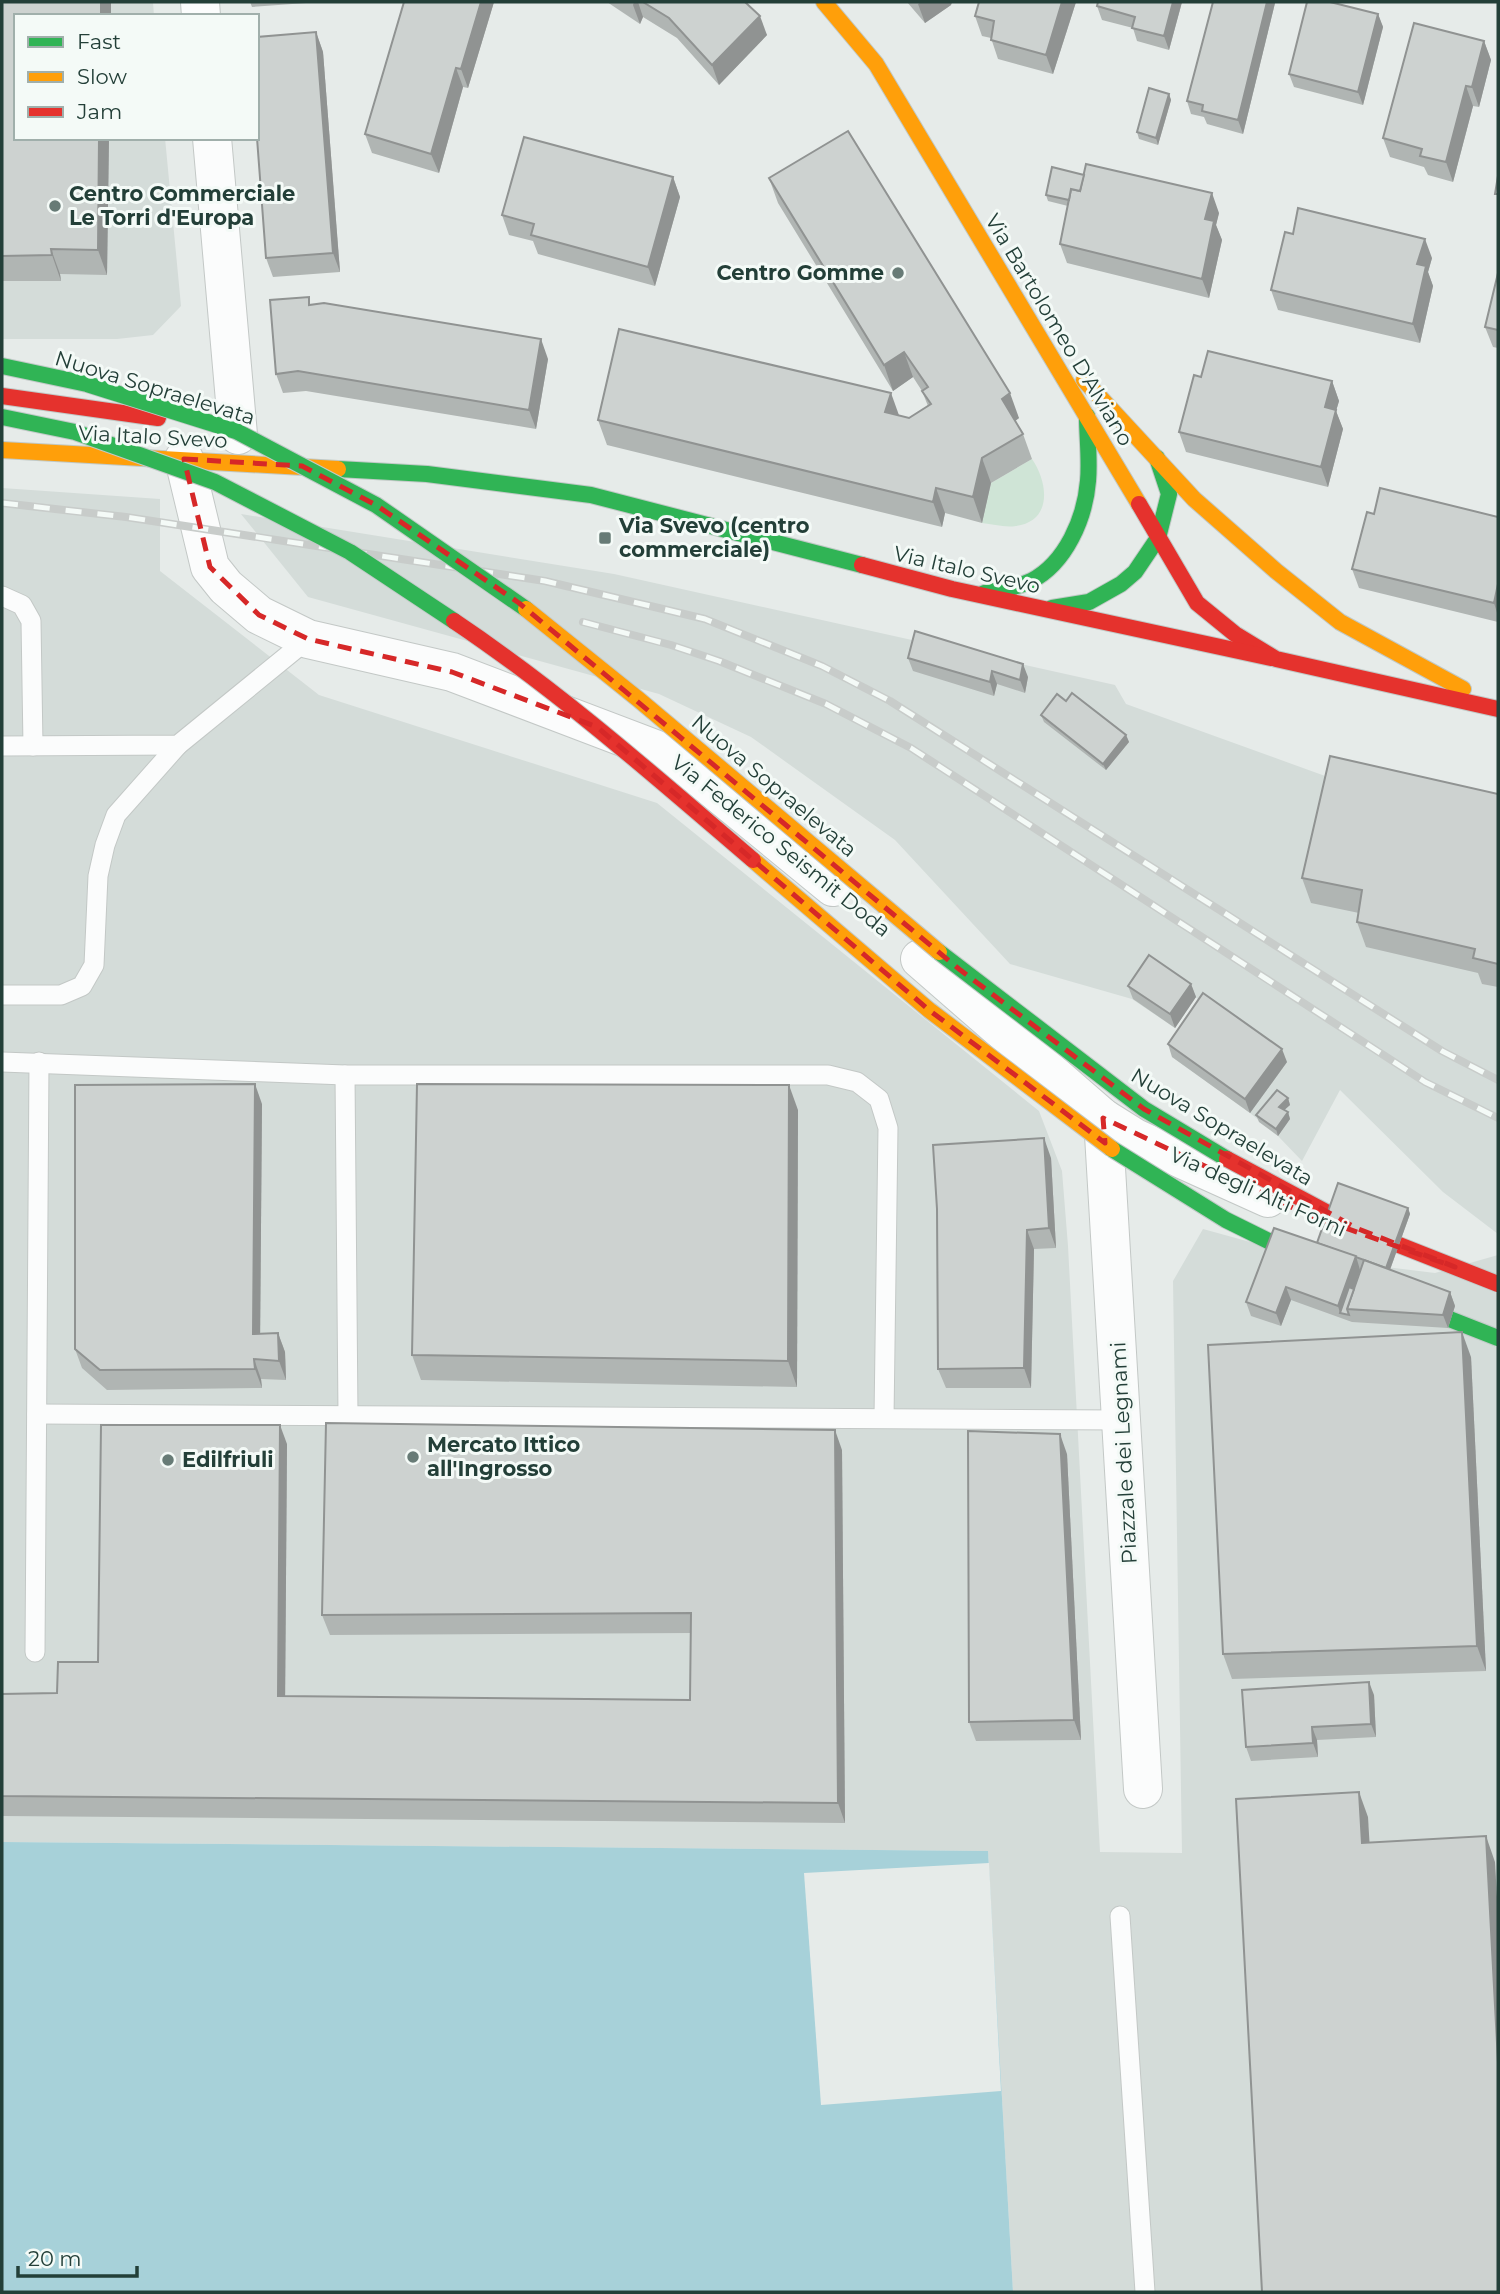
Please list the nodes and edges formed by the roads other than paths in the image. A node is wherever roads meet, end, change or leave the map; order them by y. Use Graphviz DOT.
graph roads {
  1 [pos="824,2"];
  2 [pos="212,140"];
  3 [pos="1037,330"];
  4 [pos="2,366"];
  5 [pos="2,396"];
  6 [pos="1087,416"];
  7 [pos="2,417"];
  8 [pos="238,435"];
  9 [pos="2,450"];
  10 [pos="1157,458"];
  11 [pos="184,459"];
  12 [pos="427,474"];
  13 [pos="1157,538"];
  14 [pos="975,594"];
  15 [pos="2,596"];
  16 [pos="1043,609"];
  17 [pos="308,639"];
  18 [pos="1276,659"];
  19 [pos="1498,709"];
  20 [pos="178,745"];
  21 [pos="2,746"];
  22 [pos="33,746"];
  23 [pos="2,995"];
  24 [pos="2,1062"];
  25 [pos="39,1062"];
  26 [pos="345,1075"];
  27 [pos="1103,1118"];
  28 [pos="1330,1271"];
  29 [pos="1498,1276"];
  30 [pos="1498,1284"];
  31 [pos="1380,1292"];
  32 [pos="1498,1338"];
  33 [pos="37,1414"];
  34 [pos="348,1415"];
  35 [pos="884,1418"];
  36 [pos="1122,1420"];
  37 [pos="35,1652"];
  38 [pos="1143,1789"];
  39 [pos="1120,1916"];
  40 [pos="1145,2292"];
  1 -- 3 [label="main road, Via Bartolomeo D'Alviano"];
  2 -- 8 [label="street"];
  3 -- 6 [label="main road, Via Bartolomeo D'Alviano"];
  3 -- 10 [label="main road"];
  4 -- 30 [label="main road, Nuova Sopraelevata, bridge"];
  5 -- 8 [label="main road, Via Italo Svevo"];
  6 -- 13 [label="main road, Via Bartolomeo D'Alviano"];
  6 -- 14 [label="main road"];
  7 -- 28 [label="main road, bridge"];
  8 -- 12 [label="main road, Via Italo Svevo"];
  9 -- 11 [label="main road, Via Italo Svevo"];
  10 -- 13 [label="main road"];
  10 -- 19 [label="main road"];
  11 -- 12 [label="main road, Via Italo Svevo"];
  11 -- 17 [label="street, Via Federico Seismit Doda"];
  12 -- 14 [label="main road, Via Italo Svevo"];
  13 -- 16 [label="main road"];
  13 -- 18 [label="main road, Via Bartolomeo D'Alviano"];
  14 -- 16 [label="main road, Via Italo Svevo"];
  15 -- 22 [label="lane"];
  16 -- 18 [label="main road, Via Italo Svevo"];
  17 -- 20 [label="lane"];
  17 -- 27 [label="street, Via Federico Seismit Doda"];
  18 -- 19 [label="main road, Via Italo Svevo"];
  20 -- 22 [label="lane"];
  20 -- 23 [label="lane"];
  21 -- 22 [label="lane"];
  24 -- 25 [label="lane"];
  25 -- 26 [label="lane"];
  25 -- 33 [label="lane"];
  26 -- 34 [label="lane"];
  26 -- 35 [label="lane"];
  27 -- 29 [label="street, Via degli Alti Forni"];
  27 -- 36 [label="street, Piazzale dei Legnami"];
  31 -- 32 [label="main road, bridge"];
  33 -- 34 [label="lane"];
  33 -- 37 [label="lane"];
  34 -- 35 [label="lane"];
  35 -- 36 [label="lane"];
  36 -- 38 [label="street, Piazzale dei Legnami"];
  39 -- 40 [label="lane"];
}
